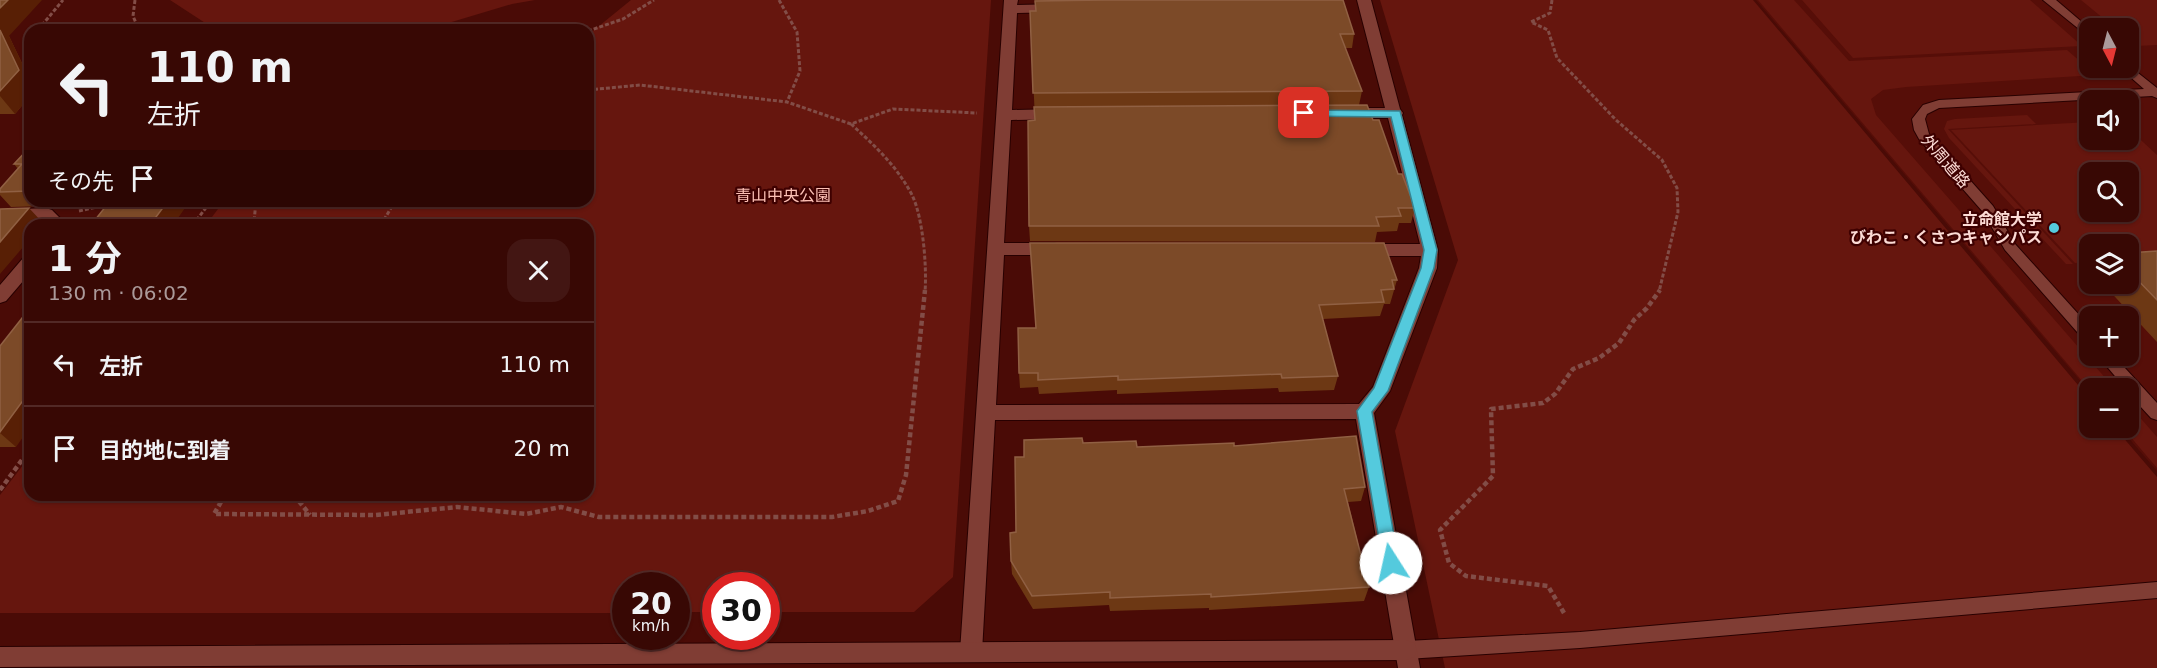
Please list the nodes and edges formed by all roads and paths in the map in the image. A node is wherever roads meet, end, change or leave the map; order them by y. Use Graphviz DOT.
graph roads {
  1 [pos="63,0"];
  2 [pos="135,0"];
  3 [pos="654,0"];
  4 [pos="779,0"];
  5 [pos="1552,0"];
  6 [pos="2049,0"];
  7 [pos="1361,3"];
  8 [pos="1011,4"];
  9 [pos="1070,8"];
  10 [pos="43,24"];
  11 [pos="136,24"];
  12 [pos="2079,26"];
  13 [pos="594,29"];
  14 [pos="2138,78"];
  15 [pos="594,90"];
  16 [pos="2156,93"];
  17 [pos="787,102"];
  18 [pos="1336,113"];
  19 [pos="1396,113"];
  20 [pos="1076,114"];
  21 [pos="1004,115"];
  22 [pos="851,124"];
  23 [pos="101,207"];
  24 [pos="0,216"];
  25 [pos="52,219"];
  26 [pos="65,219"];
  27 [pos="996,249"];
  28 [pos="1066,249"];
  29 [pos="1348,250"];
  30 [pos="1430,250"];
  31 [pos="24,268"];
  32 [pos="0,297"];
  33 [pos="2079,325"];
  34 [pos="2114,366"];
  35 [pos="1364,411"];
  36 [pos="986,413"];
  37 [pos="2157,414"];
  38 [pos="24,457"];
  39 [pos="0,490"];
  40 [pos="222,501"];
  41 [pos="299,501"];
  42 [pos="311,515"];
  43 [pos="2157,590"];
  44 [pos="1580,640"];
  45 [pos="971,652"];
  46 [pos="0,657"];
  47 [pos="1408,659"];
  48 [pos="856,661"];
  1 -- 10 [label="path"];
  2 -- 11 [label="path"];
  3 -- 13 [label="path"];
  4 -- 17 [label="path"];
  5 -- 44 [label="path"];
  6 -- 12 [label="lane"];
  7 -- 19 [label="street"];
  8 -- 9 [label="street"];
  8 -- 21 [label="street"];
  14 -- 16 [label="lane"];
  15 -- 17 [label="path"];
  16 -- 33 [label="lane, 外周道路"];
  17 -- 22 [label="path"];
  18 -- 19 [label="street"];
  19 -- 30 [label="street"];
  20 -- 21 [label="street"];
  21 -- 22 [label="path"];
  21 -- 27 [label="street"];
  22 -- 42 [label="path"];
  23 -- 26 [label="path"];
  24 -- 25 [label="street"];
  27 -- 28 [label="street"];
  27 -- 36 [label="street"];
  29 -- 30 [label="street"];
  30 -- 35 [label="street"];
  31 -- 32 [label="street"];
  34 -- 37 [label="lane"];
  35 -- 36 [label="street"];
  35 -- 47 [label="street"];
  36 -- 45 [label="street"];
  38 -- 39 [label="path"];
  40 -- 42 [label="path"];
  41 -- 42 [label="path"];
  43 -- 44 [label="lane"];
  44 -- 47 [label="lane"];
  45 -- 47 [label="street"];
  45 -- 48 [label="street"];
  46 -- 48 [label="street"];
}
